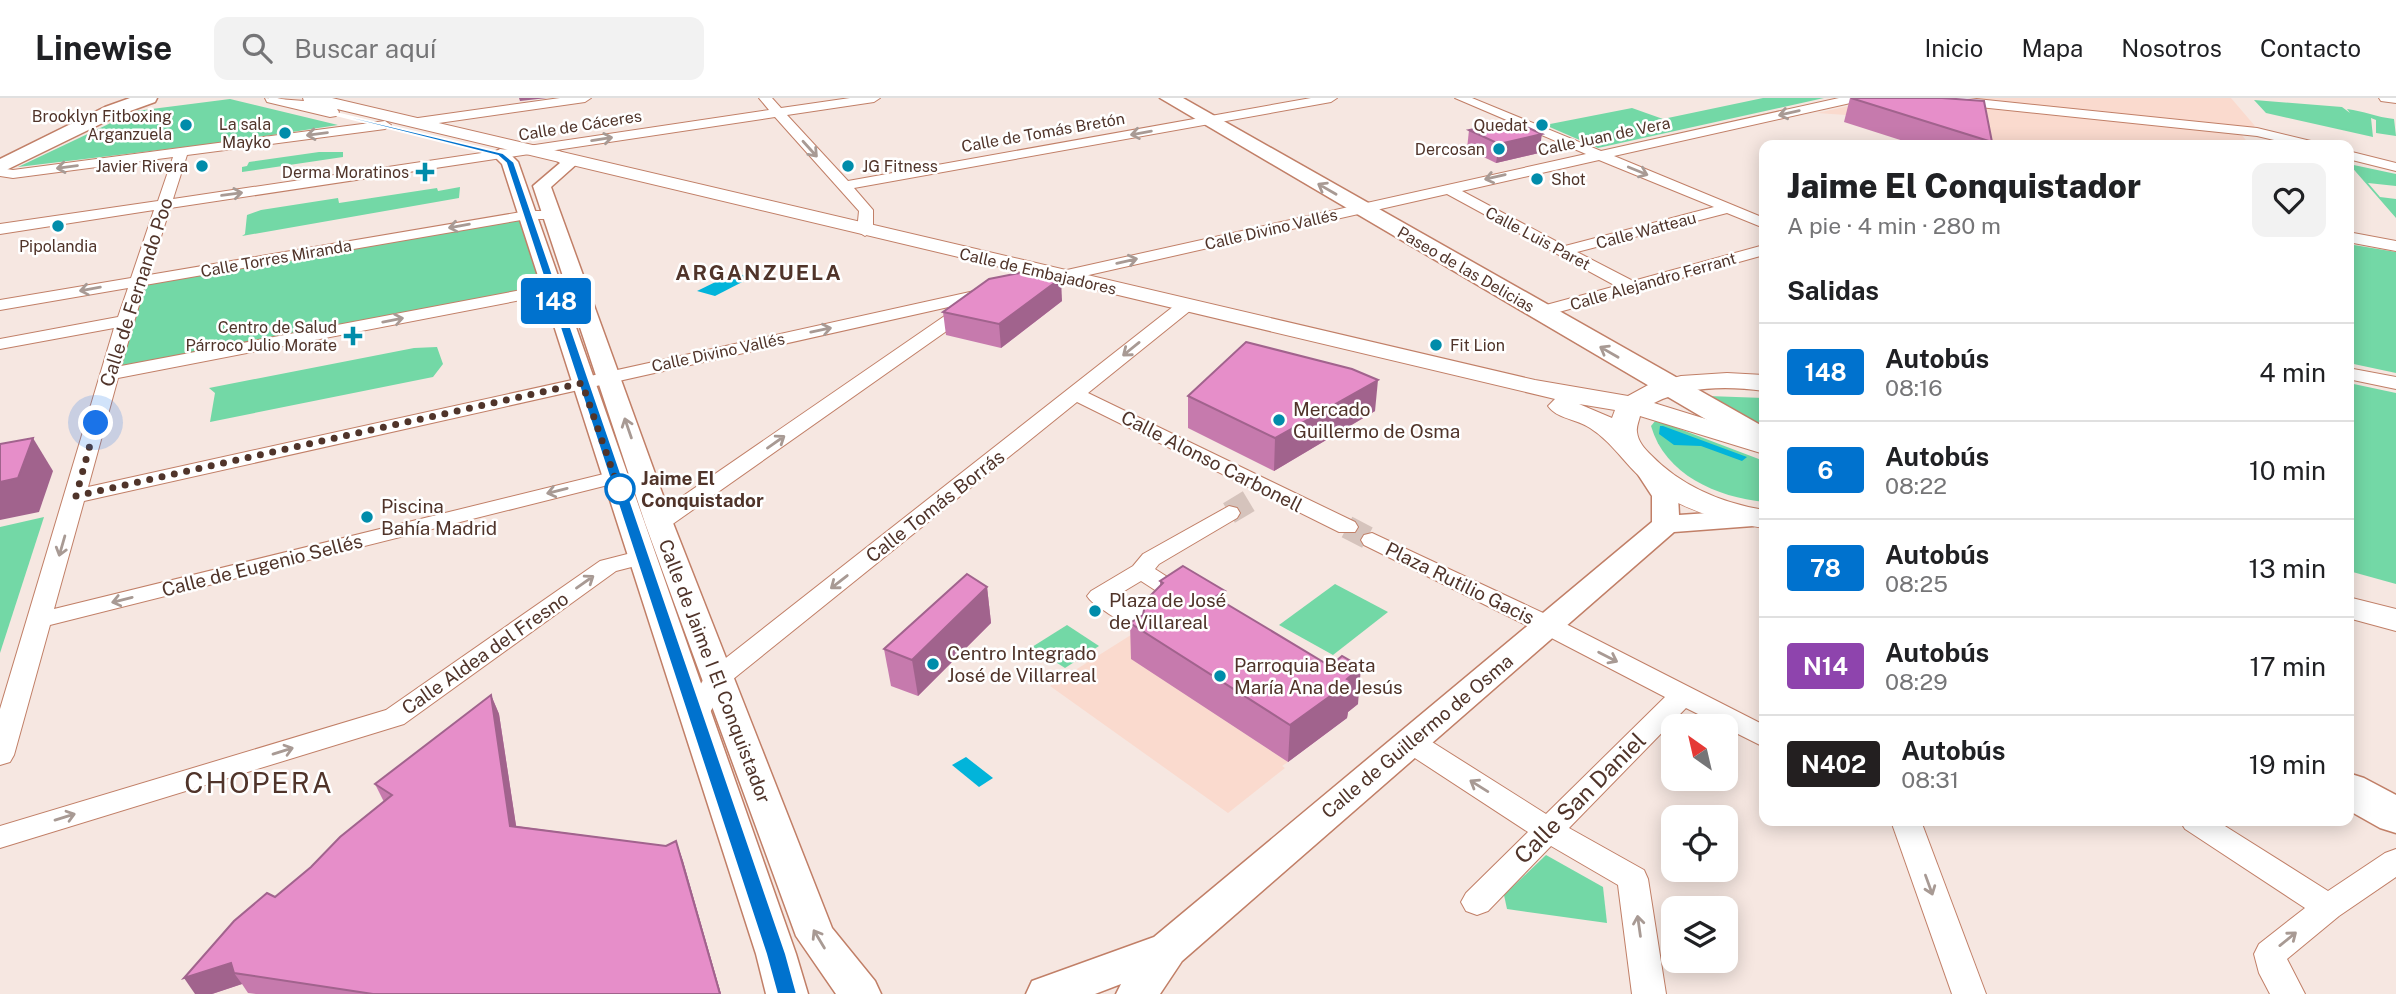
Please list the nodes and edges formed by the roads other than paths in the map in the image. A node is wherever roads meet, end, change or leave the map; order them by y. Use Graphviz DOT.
graph roads {
  1 [pos="121,98"];
  2 [pos="148,98"];
  3 [pos="273,98"];
  4 [pos="311,98"];
  5 [pos="584,98"];
  6 [pos="765,98"];
  7 [pos="874,98"];
  8 [pos="1169,98"];
  9 [pos="1332,98"];
  10 [pos="1461,98"];
  11 [pos="1855,98"];
  12 [pos="1932,98"];
  13 [pos="2385,98"];
  14 [pos="1948,99"];
  15 [pos="2396,99"];
  16 [pos="778,112"];
  17 [pos="1208,121"];
  18 [pos="418,122"];
  19 [pos="384,125"];
  20 [pos="2258,132"];
  21 [pos="2264,140"];
  22 [pos="2290,140"];
  23 [pos="534,149"];
  24 [pos="181,152"];
  25 [pos="500,154"];
  26 [pos="0,155"];
  27 [pos="1599,155"];
  28 [pos="2354,156"];
  29 [pos="563,162"];
  30 [pos="2396,167"];
  31 [pos="0,169"];
  32 [pos="844,186"];
  33 [pos="1446,188"];
  34 [pos="164,204"];
  35 [pos="1360,208"];
  36 [pos="1729,208"];
  37 [pos="527,215"];
  38 [pos="551,215"];
  39 [pos="1759,221"];
  40 [pos="0,229"];
  41 [pos="865,231"];
  42 [pos="2354,238"];
  43 [pos="2396,246"];
  44 [pos="1563,251"];
  45 [pos="1759,251"];
  46 [pos="575,280"];
  47 [pos="139,281"];
  48 [pos="1042,281"];
  49 [pos="1631,287"];
  50 [pos="552,289"];
  51 [pos="0,304"];
  52 [pos="1179,310"];
  53 [pos="1541,312"];
  54 [pos="125,321"];
  55 [pos="0,344"];
  56 [pos="110,374"];
  57 [pos="2354,374"];
  58 [pos="596,380"];
  59 [pos="1759,382"];
  60 [pos="2396,383"];
  61 [pos="1668,386"];
  62 [pos="1076,394"];
  63 [pos="1633,405"];
  64 [pos="1759,437"];
  65 [pos="1626,443"];
  66 [pos="1759,444"];
  67 [pos="1650,473"];
  68 [pos="616,477"];
  69 [pos="647,484"];
  70 [pos="1269,490"];
  71 [pos="76,496"];
  72 [pos="1249,501"];
  73 [pos="1228,513"];
  74 [pos="1758,518"];
  75 [pos="659,523"];
  76 [pos="1666,524"];
  77 [pos="1347,527"];
  78 [pos="1372,540"];
  79 [pos="643,557"];
  80 [pos="1146,565"];
  81 [pos="2354,587"];
  82 [pos="2396,598"];
  83 [pos="2354,609"];
  84 [pos="40,620"];
  85 [pos="2396,620"];
  86 [pos="1547,625"];
  87 [pos="717,678"];
  88 [pos="1683,695"];
  89 [pos="695,715"];
  90 [pos="1759,734"];
  91 [pos="1411,742"];
  92 [pos="0,755"];
  93 [pos="2354,792"];
  94 [pos="2396,816"];
  95 [pos="1908,826"];
  96 [pos="2203,826"];
  97 [pos="1548,830"];
  98 [pos="0,837"];
  99 [pos="2396,861"];
  100 [pos="1477,902"];
  101 [pos="2328,907"];
  102 [pos="1168,949"];
  103 [pos="787,994"];
  104 [pos="860,994"];
  105 [pos="1046,994"];
  106 [pos="1137,994"];
  107 [pos="1649,994"];
  108 [pos="1969,994"];
  109 [pos="2288,994"];
  1 -- 26 [label="main road"];
  2 -- 31 [label="main road"];
  3 -- 19 [label="main road, Calle de Embajadores"];
  4 -- 18 [label="main road, Calle de Embajadores"];
  5 -- 18 [label="street"];
  6 -- 16 [label="street"];
  7 -- 16 [label="street, Calle de Cáceres"];
  8 -- 17 [label="main road, Paseo de las Delicias"];
  9 -- 17 [label="street, Calle de Tomás Bretón"];
  10 -- 27 [label="street"];
  11 -- 27 [label="street, Calle Juan de Vera, one-way"];
  12 -- 14 [label="street"];
  13 -- 15 [label="street"];
  14 -- 20 [label="street"];
  23 -- 16 [label="street, Calle de Cáceres, one-way"];
  16 -- 32 [label="street, one-way"];
  17 -- 32 [label="street, Calle de Tomás Bretón, one-way"];
  35 -- 17 [label="main road, Paseo de las Delicias, one-way"];
  18 -- 23 [label="main road, Calle de Embajadores"];
  19 -- 24 [label="street, one-way"];
  19 -- 25 [label="main road, Calle de Embajadores"];
  20 -- 21 [label="street"];
  20 -- 22 [label="street"];
  23 -- 25 [label="street, Calle de Cáceres"];
  23 -- 29 [label="main road, Calle de Embajadores"];
  24 -- 31 [label="street, one-way"];
  24 -- 34 [label="street, Calle de Fernando Poo"];
  25 -- 29 [label="main road, Calle de Embajadores"];
  34 -- 25 [label="street, Calle de Cáceres, one-way"];
  25 -- 37 [label="street, Calle de Jaime I El Conquistador"];
  27 -- 33 [label="street, Calle Juan de Vera, one-way"];
  27 -- 36 [label="street, one-way"];
  28 -- 30 [label="street"];
  29 -- 38 [label="street, Calle de Jaime I El Conquistador"];
  29 -- 41 [label="main road, Calle de Embajadores"];
  29 -- 48 [label="main road, Calle de Embajadores"];
  32 -- 41 [label="street"];
  33 -- 35 [label="street, Calle Juan de Vera"];
  33 -- 44 [label="street, Calle Luis Paret"];
  34 -- 40 [label="street, Calle de Cáceres"];
  34 -- 47 [label="street, Calle de Fernando Poo"];
  48 -- 35 [label="street, Calle Divino Vallés, one-way"];
  35 -- 53 [label="main road, Paseo de las Delicias"];
  36 -- 39 [label="street"];
  36 -- 44 [label="street, Calle Watteau"];
  37 -- 38 [label="street, Calle Torres Miranda"];
  37 -- 47 [label="street, Calle Torres Miranda, one-way"];
  37 -- 50 [label="street, Calle de Jaime I El Conquistador"];
  38 -- 46 [label="street, Calle de Jaime I El Conquistador"];
  41 -- 48 [label="main road, Calle de Embajadores"];
  42 -- 43 [label="street"];
  44 -- 49 [label="street, Calle Luis Paret"];
  45 -- 49 [label="street, Calle Alejandro Ferrant"];
  46 -- 50 [label="street"];
  46 -- 58 [label="street, Calle de Jaime I El Conquistador"];
  47 -- 51 [label="street, Calle Torres Miranda, one-way"];
  47 -- 54 [label="street, Calle de Fernando Poo"];
  48 -- 52 [label="main road, Calle de Embajadores"];
  49 -- 53 [label="street, Calle Alejandro Ferrant"];
  56 -- 50 [label="street, one-way"];
  50 -- 58 [label="street, Calle de Jaime I El Conquistador"];
  52 -- 62 [label="street, Calle Tomás Borrás, one-way"];
  52 -- 63 [label="main road, Calle de Embajadores"];
  52 -- 65 [label="main road, Calle de Embajadores"];
  61 -- 53 [label="main road, Paseo de las Delicias, one-way"];
  54 -- 55 [label="street"];
  54 -- 56 [label="street, Calle de Fernando Poo"];
  56 -- 71 [label="street, Calle de Fernando Poo"];
  57 -- 60 [label="street"];
  58 -- 68 [label="street, Calle de Jaime I El Conquistador"];
  69 -- 58 [label="street, Calle de Jaime I El Conquistador, one-way"];
  58 -- 71 [label="street, Calle Divino Vallés"];
  58 -- 75 [label="street, Calle Divino Vallés"];
  59 -- 61 [label="main road"];
  61 -- 63 [label="main road"];
  61 -- 64 [label="main road, Paseo de las Delicias"];
  62 -- 70 [label="street, Calle Alonso Carbonell"];
  62 -- 87 [label="street, Calle Tomás Borrás, one-way"];
  63 -- 65 [label="main road"];
  63 -- 66 [label="main road, Calle de Embajadores"];
  65 -- 67 [label="main road, Calle de Embajadores"];
  67 -- 74 [label="main road, Calle de Embajadores"];
  67 -- 76 [label="street"];
  68 -- 69 [label="street, Calle de Eugenio Sellés"];
  68 -- 79 [label="street, Calle de Jaime I El Conquistador"];
  68 -- 84 [label="street, Calle de Eugenio Sellés, one-way"];
  69 -- 75 [label="street, Calle de Jaime I El Conquistador"];
  70 -- 72 [label="street"];
  70 -- 77 [label="street, Calle Alonso Carbonell"];
  71 -- 84 [label="street, Calle de Fernando Poo, one-way"];
  73 -- 80 [label="street"];
  74 -- 76 [label="street"];
  75 -- 87 [label="street, Calle de Jaime I El Conquistador"];
  76 -- 86 [label="street, Calle de Guillermo de Osma"];
  78 -- 86 [label="street, Plaza Rutilio Gacis"];
  79 -- 89 [label="street, Calle de Jaime I El Conquistador"];
  98 -- 79 [label="street, Calle Aldea del Fresno, one-way"];
  81 -- 82 [label="main road"];
  83 -- 85 [label="main road"];
  84 -- 92 [label="street, Calle de Fernando Poo"];
  86 -- 88 [label="street, Plaza Rutilio Gacis, one-way"];
  86 -- 91 [label="street, Calle de Guillermo de Osma"];
  87 -- 89 [label="street, Calle Tomás Borrás"];
  104 -- 87 [label="street, Calle de Jaime I El Conquistador, one-way"];
  88 -- 90 [label="street, Plaza Rutilio Gacis"];
  88 -- 97 [label="street, Calle San Daniel"];
  89 -- 103 [label="street, Calle de Jaime I El Conquistador"];
  97 -- 91 [label="street, one-way"];
  91 -- 102 [label="street, Calle de Guillermo de Osma"];
  93 -- 94 [label="main road"];
  95 -- 108 [label="street, one-way"];
  96 -- 101 [label="street"];
  97 -- 100 [label="street, Calle San Daniel"];
  107 -- 97 [label="street, one-way"];
  99 -- 101 [label="street"];
  109 -- 101 [label="street, one-way"];
  102 -- 105 [label="street, Calle de Guillermo de Osma"];
  102 -- 106 [label="street, Calle de Guillermo de Osma"];
}
